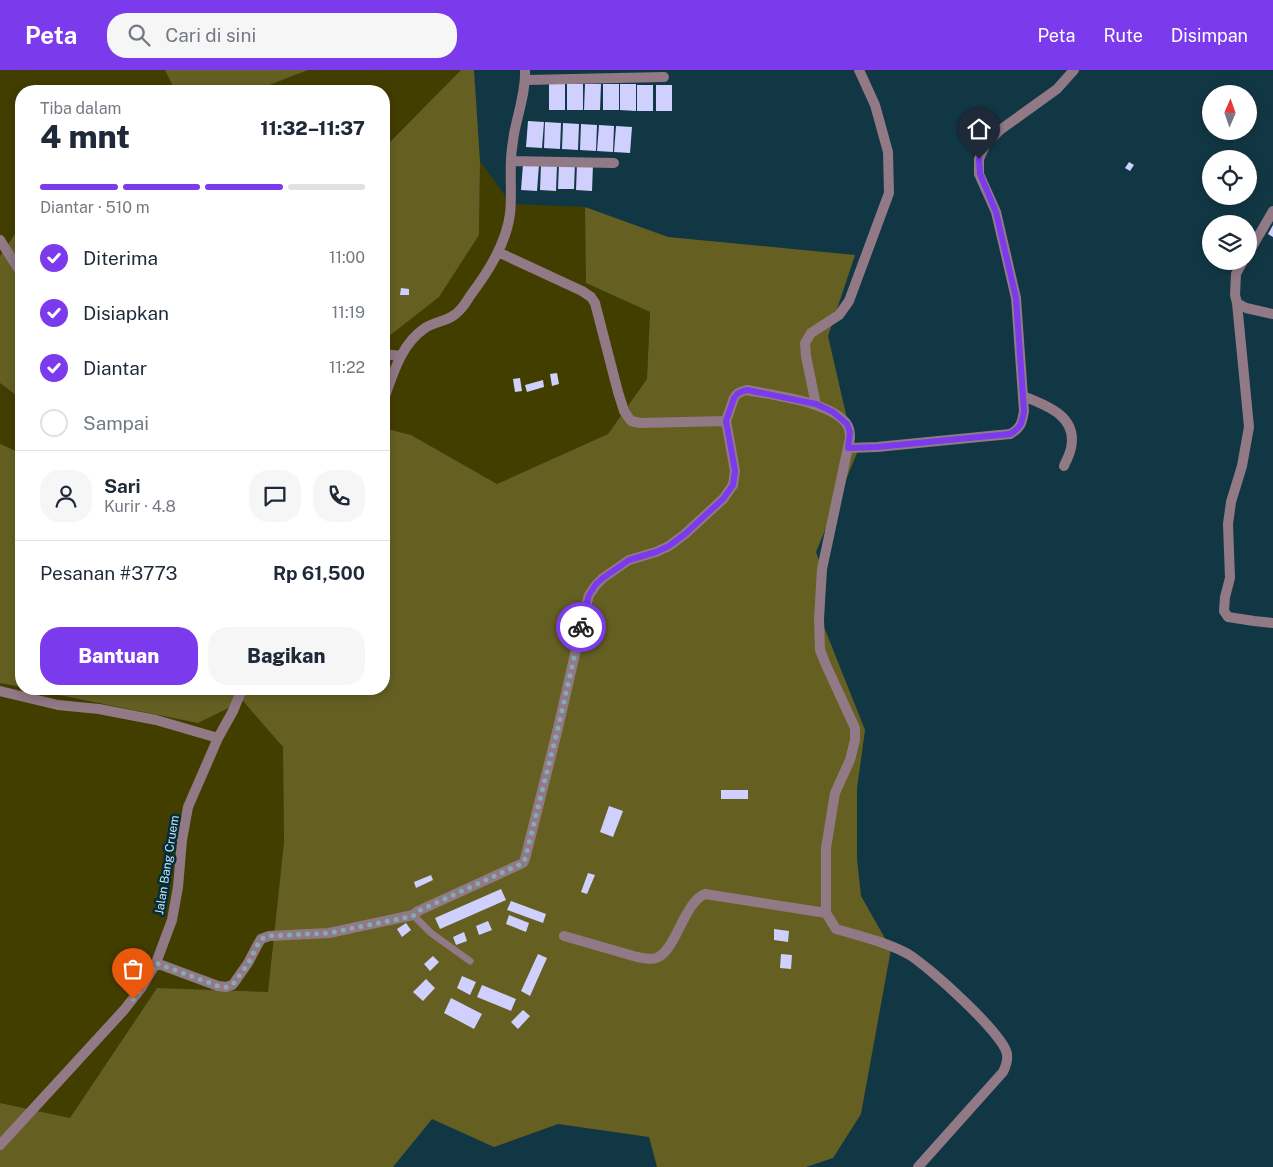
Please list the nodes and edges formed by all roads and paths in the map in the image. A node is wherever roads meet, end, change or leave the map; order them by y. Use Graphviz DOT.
graph roads {
  1 [pos="859,70"];
  2 [pos="1074,70"];
  3 [pos="525,75"];
  4 [pos="664,77"];
  5 [pos="511,161"];
  6 [pos="614,163"];
  7 [pos="1273,211"];
  8 [pos="1257,238"];
  9 [pos="0,240"];
  10 [pos="498,252"];
  11 [pos="15,264"];
  12 [pos="1238,270"];
  13 [pos="1237,303"];
  14 [pos="1273,314"];
  15 [pos="390,355"];
  16 [pos="402,356"];
  17 [pos="390,382"];
  18 [pos="1022,396"];
  19 [pos="816,404"];
  20 [pos="726,421"];
  21 [pos="848,448"];
  22 [pos="1064,466"];
  23 [pos="1273,623"];
  24 [pos="0,692"];
  25 [pos="239,695"];
  26 [pos="218,738"];
  27 [pos="826,913"];
  28 [pos="413,916"];
  29 [pos="564,936"];
  30 [pos="470,961"];
  31 [pos="156,963"];
  32 [pos="0,1146"];
  33 [pos="918,1167"];
  1 -- 19 [label="street"];
  2 -- 18 [label="street"];
  3 -- 4 [label="street"];
  3 -- 5 [label="street"];
  5 -- 6 [label="street"];
  5 -- 10 [label="street"];
  7 -- 8 [label="street"];
  9 -- 11 [label="street"];
  10 -- 16 [label="street"];
  10 -- 20 [label="street"];
  12 -- 13 [label="street"];
  13 -- 14 [label="street"];
  13 -- 23 [label="street"];
  15 -- 16 [label="street"];
  16 -- 17 [label="street"];
  18 -- 21 [label="street"];
  18 -- 22 [label="street"];
  19 -- 20 [label="street"];
  19 -- 21 [label="street"];
  20 -- 28 [label="street"];
  21 -- 27 [label="street"];
  24 -- 26 [label="street"];
  25 -- 26 [label="street, Jalan Bang Cruem"];
  26 -- 31 [label="street, Jalan Bang Cruem"];
  27 -- 29 [label="street"];
  27 -- 33 [label="street"];
  28 -- 30 [label="lane"];
  28 -- 31 [label="street"];
  31 -- 32 [label="street, Jalan Bang Cruem"];
}
